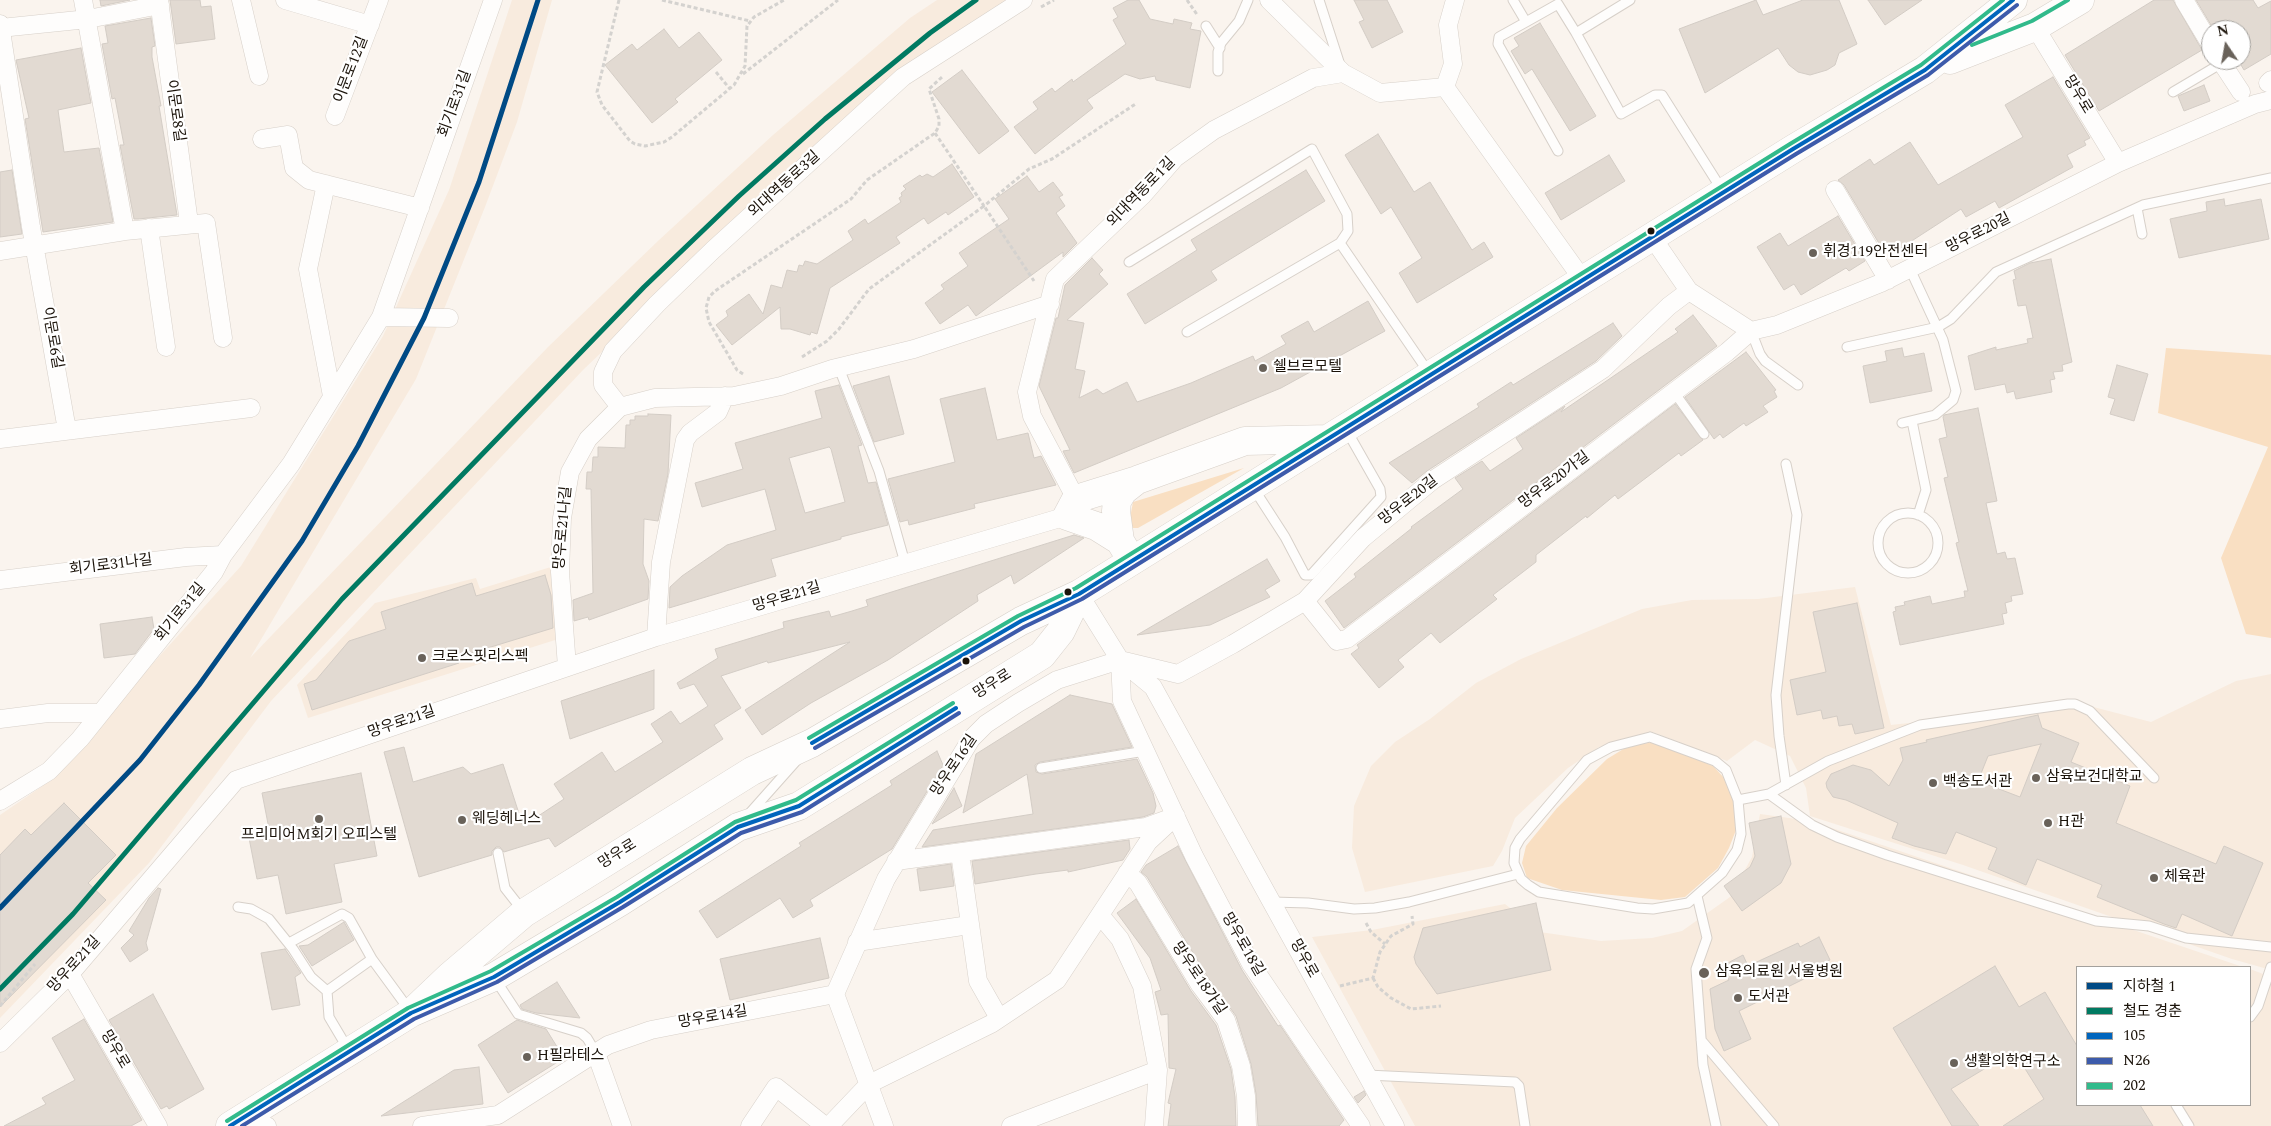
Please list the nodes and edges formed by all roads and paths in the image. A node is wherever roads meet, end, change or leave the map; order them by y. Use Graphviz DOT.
graph roads {
  1 [pos="83,0"];
  2 [pos="241,0"];
  3 [pos="285,0"];
  4 [pos="379,0"];
  5 [pos="493,0"];
  6 [pos="619,0"];
  7 [pos="662,0"];
  8 [pos="784,0"];
  9 [pos="838,0"];
  10 [pos="1023,0"];
  11 [pos="1054,0"];
  12 [pos="1248,0"];
  13 [pos="1269,0"];
  14 [pos="1319,0"];
  15 [pos="1456,0"];
  16 [pos="1513,0"];
  17 [pos="1630,0"];
  18 [pos="2012,0"];
  19 [pos="2080,0"];
  20 [pos="2184,0"];
  21 [pos="159,2"];
  22 [pos="1039,8"];
  23 [pos="88,19"];
  24 [pos="750,21"];
  25 [pos="1526,22"];
  26 [pos="0,24"];
  27 [pos="370,25"];
  28 [pos="1206,26"];
  29 [pos="2035,27"];
  30 [pos="0,28"];
  31 [pos="2201,28"];
  32 [pos="1576,33"];
  33 [pos="1220,48"];
  34 [pos="1925,70"];
  35 [pos="2208,70"];
  36 [pos="2226,70"];
  37 [pos="1218,71"];
  38 [pos="716,72"];
  39 [pos="1343,72"];
  40 [pos="946,74"];
  41 [pos="259,76"];
  42 [pos="741,76"];
  43 [pos="1445,87"];
  44 [pos="2270,88"];
  45 [pos="730,89"];
  46 [pos="2173,92"];
  47 [pos="2241,92"];
  48 [pos="1137,103"];
  49 [pos="335,116"];
  50 [pos="935,132"];
  51 [pos="262,139"];
  52 [pos="1558,151"];
  53 [pos="2118,163"];
  54 [pos="2271,178"];
  55 [pos="326,184"];
  56 [pos="1835,190"];
  57 [pos="1723,192"];
  58 [pos="984,206"];
  59 [pos="420,208"];
  60 [pos="2137,208"];
  61 [pos="189,223"];
  62 [pos="149,228"];
  63 [pos="124,231"];
  64 [pos="2142,234"];
  65 [pos="1652,237"];
  66 [pos="1340,243"];
  67 [pos="34,245"];
  68 [pos="0,251"];
  69 [pos="1129,262"];
  70 [pos="1910,269"];
  71 [pos="1583,280"];
  72 [pos="1888,280"];
  73 [pos="1689,290"];
  74 [pos="1050,304"];
  75 [pos="382,317"];
  76 [pos="449,318"];
  77 [pos="1938,327"];
  78 [pos="1751,331"];
  79 [pos="1187,332"];
  80 [pos="223,338"];
  81 [pos="1847,347"];
  82 [pos="166,348"];
  83 [pos="798,359"];
  84 [pos="839,368"];
  85 [pos="1430,376"];
  86 [pos="751,377"];
  87 [pos="1798,385"];
  88 [pos="1674,392"];
  89 [pos="332,396"];
  90 [pos="725,396"];
  91 [pos="620,407"];
  92 [pos="251,408"];
  93 [pos="67,430"];
  94 [pos="1337,434"];
  95 [pos="1704,434"];
  96 [pos="0,439"];
  97 [pos="1786,464"];
  98 [pos="1137,480"];
  99 [pos="1252,486"];
  100 [pos="1072,508"];
  101 [pos="1918,514"];
  102 [pos="1126,551"];
  103 [pos="223,555"];
  104 [pos="906,563"];
  105 [pos="0,580"];
  106 [pos="1079,594"];
  107 [pos="1305,601"];
  108 [pos="656,637"];
  109 [pos="1120,660"];
  110 [pos="567,667"];
  111 [pos="100,713"];
  112 [pos="0,719"];
  113 [pos="812,743"];
  114 [pos="1146,751"];
  115 [pos="1041,768"];
  116 [pos="2154,778"];
  117 [pos="1786,785"];
  118 [pos="1769,794"];
  119 [pos="1738,800"];
  120 [pos="0,801"];
  121 [pos="1176,816"];
  122 [pos="738,827"];
  123 [pos="960,852"];
  124 [pos="498,854"];
  125 [pos="896,861"];
  126 [pos="1127,874"];
  127 [pos="1518,874"];
  128 [pos="1697,896"];
  129 [pos="1272,902"];
  130 [pos="1409,902"];
  131 [pos="238,907"];
  132 [pos="524,913"];
  133 [pos="1100,915"];
  134 [pos="1365,922"];
  135 [pos="970,925"];
  136 [pos="857,942"];
  137 [pos="288,943"];
  138 [pos="1385,944"];
  139 [pos="2271,947"];
  140 [pos="372,959"];
  141 [pos="35,964"];
  142 [pos="2271,967"];
  143 [pos="70,974"];
  144 [pos="494,977"];
  145 [pos="1373,978"];
  146 [pos="1334,987"];
  147 [pos="326,991"];
  148 [pos="835,994"];
  149 [pos="0,1006"];
  150 [pos="1441,1006"];
  151 [pos="412,1013"];
  152 [pos="2251,1016"];
  153 [pos="999,1018"];
  154 [pos="1701,1040"];
  155 [pos="0,1043"];
  156 [pos="350,1051"];
  157 [pos="596,1053"];
  158 [pos="1158,1070"];
  159 [pos="1367,1075"];
  160 [pos="869,1084"];
  161 [pos="2177,1106"];
  162 [pos="501,1121"];
  163 [pos="1354,1122"];
  164 [pos="247,1123"];
  165 [pos="158,1126"];
  166 [pos="422,1126"];
  167 [pos="622,1126"];
  168 [pos="750,1126"];
  169 [pos="825,1126"];
  170 [pos="829,1126"];
  171 [pos="884,1126"];
  172 [pos="1011,1126"];
  173 [pos="1154,1126"];
  174 [pos="1247,1126"];
  175 [pos="1395,1126"];
  176 [pos="1525,1126"];
  177 [pos="1716,1126"];
  178 [pos="1774,1126"];
  179 [pos="2189,1126"];
  1 -- 23 [label="street"];
  2 -- 41 [label="street"];
  3 -- 27 [label="street, 이문로12길"];
  4 -- 27 [label="street, 이문로12길"];
  5 -- 59 [label="street, 회기로31길"];
  6 -- 45 [label="path"];
  7 -- 24 [label="path"];
  8 -- 24 [label="path"];
  9 -- 42 [label="path"];
  10 -- 91 [label="street, 외대역동로3길"];
  11 -- 22 [label="path"];
  12 -- 33 [label="lane"];
  13 -- 39 [label="street"];
  14 -- 39 [label="lane"];
  15 -- 43 [label="street"];
  16 -- 25 [label="lane"];
  17 -- 32 [label="lane"];
  18 -- 34 [label="main road, 망우로"];
  19 -- 29 [label="main road, 망우로"];
  20 -- 31 [label="street"];
  21 -- 23 [label="street"];
  21 -- 61 [label="street, 이문로8길"];
  23 -- 30 [label="street"];
  23 -- 63 [label="street"];
  24 -- 42 [label="path"];
  25 -- 32 [label="lane"];
  25 -- 52 [label="lane"];
  26 -- 30 [label="street"];
  27 -- 49 [label="street, 이문로12길"];
  28 -- 33 [label="lane"];
  29 -- 34 [label="main road, 망우로"];
  29 -- 53 [label="street, 망우로"];
  30 -- 67 [label="street"];
  32 -- 57 [label="lane"];
  33 -- 37 [label="lane"];
  34 -- 57 [label="main road, 망우로"];
  35 -- 46 [label="lane"];
  36 -- 47 [label="street"];
  38 -- 45 [label="path"];
  39 -- 43 [label="street"];
  39 -- 74 [label="street, 외대역동로1길"];
  40 -- 50 [label="path"];
  42 -- 45 [label="path"];
  43 -- 71 [label="street"];
  44 -- 53 [label="street, 망우로20길"];
  48 -- 58 [label="path"];
  50 -- 58 [label="path"];
  50 -- 86 [label="path"];
  51 -- 55 [label="street"];
  53 -- 70 [label="street, 망우로20길"];
  54 -- 60 [label="lane"];
  55 -- 59 [label="street"];
  55 -- 89 [label="street"];
  56 -- 72 [label="street"];
  57 -- 65 [label="main road, 망우로"];
  58 -- 74 [label="path"];
  58 -- 83 [label="path"];
  59 -- 75 [label="street, 회기로31길"];
  60 -- 64 [label="lane"];
  60 -- 77 [label="lane"];
  61 -- 62 [label="street"];
  61 -- 80 [label="street"];
  62 -- 63 [label="street"];
  62 -- 82 [label="street"];
  63 -- 67 [label="street"];
  65 -- 71 [label="main road, 망우로"];
  65 -- 73 [label="street"];
  66 -- 69 [label="lane"];
  66 -- 79 [label="lane"];
  66 -- 85 [label="lane"];
  67 -- 68 [label="street"];
  67 -- 93 [label="street, 이문로6길"];
  70 -- 72 [label="street, 망우로20길"];
  70 -- 77 [label="lane"];
  71 -- 85 [label="main road, 망우로"];
  72 -- 78 [label="street, 망우로20길"];
  73 -- 78 [label="street"];
  73 -- 107 [label="street, 망우로20길"];
  74 -- 84 [label="street"];
  74 -- 100 [label="street, 외대역동로1길"];
  75 -- 76 [label="street"];
  75 -- 89 [label="street, 회기로31길"];
  77 -- 81 [label="lane"];
  77 -- 101 [label="lane"];
  78 -- 87 [label="lane"];
  78 -- 88 [label="street, 망우로20가길"];
  84 -- 90 [label="street"];
  84 -- 104 [label="lane"];
  85 -- 94 [label="main road, 망우로"];
  88 -- 95 [label="lane"];
  88 -- 107 [label="street, 망우로20가길"];
  89 -- 103 [label="street, 회기로31길"];
  90 -- 91 [label="street"];
  90 -- 108 [label="street"];
  91 -- 110 [label="street, 망우로21나길"];
  92 -- 93 [label="street"];
  93 -- 96 [label="street"];
  94 -- 98 [label="main road"];
  94 -- 99 [label="main road, 망우로"];
  94 -- 99 [label="lane"];
  97 -- 117 [label="lane"];
  98 -- 100 [label="main road"];
  98 -- 102 [label="main road"];
  99 -- 102 [label="main road, 망우로"];
  100 -- 102 [label="main road"];
  100 -- 104 [label="street, 망우로21길"];
  101 -- 101 [label="lane"];
  102 -- 106 [label="main road, 망우로"];
  103 -- 105 [label="street, 회기로31나길"];
  103 -- 111 [label="street, 회기로31길"];
  104 -- 108 [label="street, 망우로21길"];
  106 -- 109 [label="street, 망우로"];
  106 -- 113 [label="main road, 망우로"];
  106 -- 122 [label="main road, 망우로"];
  107 -- 109 [label="street, 망우로20길"];
  108 -- 110 [label="street, 망우로21길"];
  109 -- 114 [label="street, 망우로18길"];
  109 -- 125 [label="street, 망우로16길"];
  109 -- 129 [label="street, 망우로"];
  110 -- 143 [label="street, 망우로21길"];
  111 -- 112 [label="street"];
  111 -- 120 [label="street, 회기로31길"];
  113 -- 122 [label="lane"];
  113 -- 132 [label="main road, 망우로"];
  114 -- 115 [label="lane"];
  114 -- 121 [label="street, 망우로18길"];
  116 -- 117 [label="lane"];
  117 -- 118 [label="lane"];
  118 -- 119 [label="lane"];
  118 -- 139 [label="lane"];
  119 -- 127 [label="lane"];
  119 -- 128 [label="lane"];
  121 -- 123 [label="street"];
  121 -- 126 [label="street"];
  121 -- 163 [label="street, 망우로18길"];
  122 -- 144 [label="main road, 망우로"];
  123 -- 125 [label="street"];
  123 -- 135 [label="street"];
  124 -- 132 [label="lane"];
  125 -- 136 [label="street, 망우로16길"];
  126 -- 133 [label="street"];
  126 -- 174 [label="street, 망우로18가길"];
  127 -- 128 [label="lane"];
  127 -- 130 [label="lane"];
  128 -- 154 [label="lane"];
  129 -- 130 [label="lane"];
  129 -- 159 [label="street, 망우로"];
  130 -- 138 [label="path"];
  131 -- 137 [label="lane"];
  132 -- 151 [label="main road, 망우로"];
  133 -- 153 [label="street"];
  133 -- 158 [label="street"];
  134 -- 138 [label="path"];
  135 -- 136 [label="street"];
  135 -- 153 [label="street"];
  136 -- 148 [label="street, 망우로16길"];
  137 -- 140 [label="lane"];
  137 -- 147 [label="lane"];
  138 -- 145 [label="path"];
  140 -- 147 [label="lane"];
  140 -- 151 [label="lane"];
  141 -- 149 [label="path"];
  142 -- 152 [label="lane"];
  143 -- 155 [label="street, 망우로21길"];
  143 -- 165 [label="street, 망우로"];
  144 -- 151 [label="main road, 망우로"];
  144 -- 157 [label="lane"];
  145 -- 146 [label="path"];
  145 -- 150 [label="path"];
  147 -- 156 [label="lane"];
  148 -- 157 [label="street, 망우로14길"];
  148 -- 160 [label="street"];
  151 -- 156 [label="main road, 망우로"];
  153 -- 160 [label="street"];
  154 -- 177 [label="lane"];
  154 -- 178 [label="lane"];
  156 -- 164 [label="main road, 망우로"];
  157 -- 162 [label="street, 망우로14길"];
  157 -- 167 [label="street"];
  158 -- 172 [label="street"];
  158 -- 173 [label="street"];
  159 -- 175 [label="street, 망우로"];
  159 -- 176 [label="lane"];
  160 -- 170 [label="street"];
  160 -- 171 [label="street"];
  161 -- 179 [label="lane"];
  162 -- 166 [label="street, 망우로14길"];
  168 -- 169 [label="street"];
}
